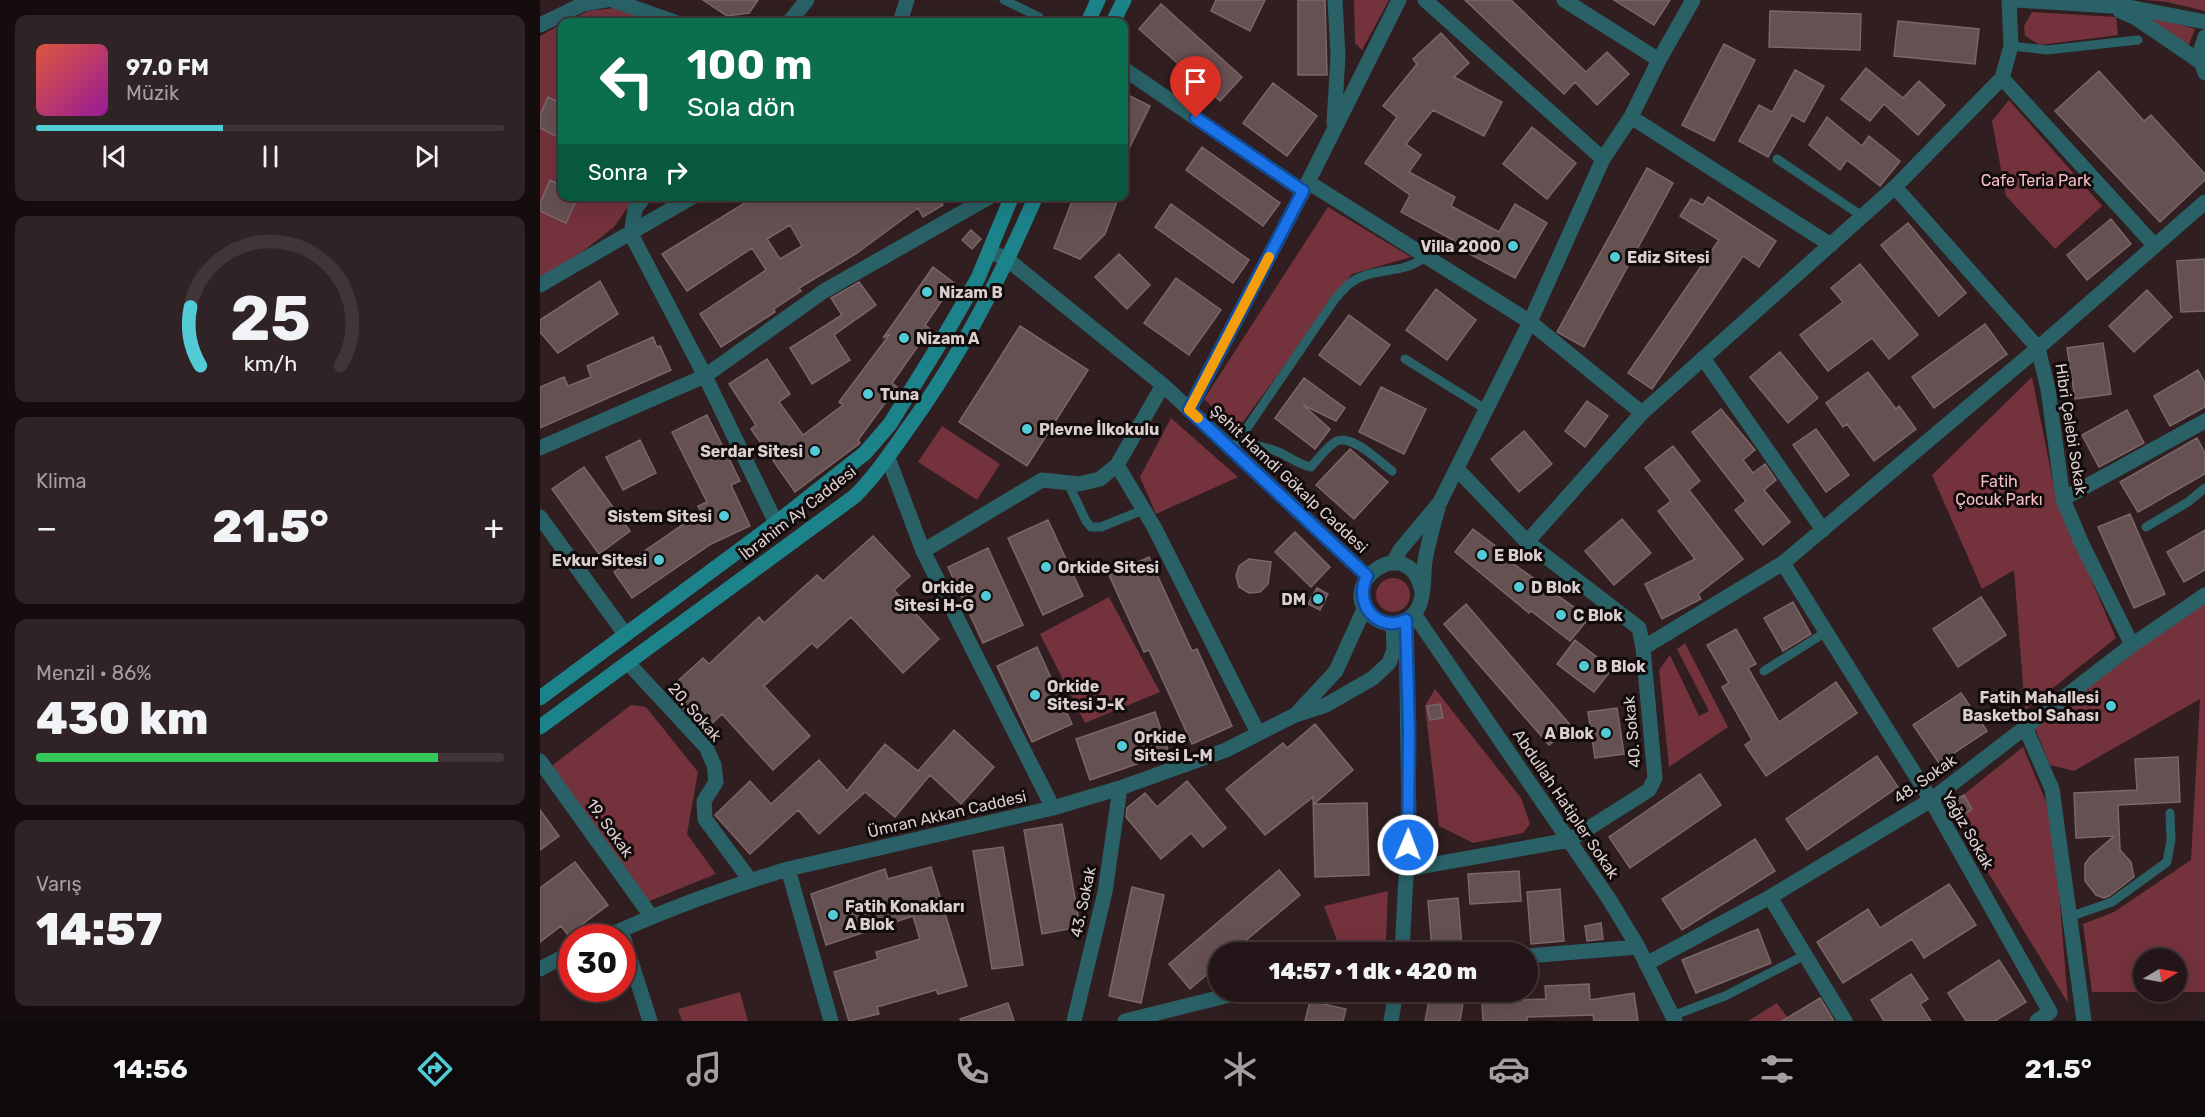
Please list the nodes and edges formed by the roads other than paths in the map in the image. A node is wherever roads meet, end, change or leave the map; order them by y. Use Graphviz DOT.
graph roads {
  1 [pos="606,0"];
  2 [pos="612,0"];
  3 [pos="807,0"];
  4 [pos="907,0"];
  5 [pos="1004,0"];
  6 [pos="1098,0"];
  7 [pos="1124,0"];
  8 [pos="1335,0"];
  9 [pos="1399,0"];
  10 [pos="1425,0"];
  11 [pos="1564,0"];
  12 [pos="1693,0"];
  13 [pos="2009,0"];
  14 [pos="2016,0"];
  15 [pos="2109,6"];
  16 [pos="1039,17"];
  17 [pos="664,18"];
  18 [pos="792,18"];
  19 [pos="901,18"];
  20 [pos="1090,18"];
  21 [pos="1115,18"];
  22 [pos="2205,22"];
  23 [pos="540,24"];
  24 [pos="2205,37"];
  25 [pos="2138,40"];
  26 [pos="2011,46"];
  27 [pos="1659,60"];
  28 [pos="2202,67"];
  29 [pos="1128,72"];
  30 [pos="2002,78"];
  31 [pos="1631,117"];
  32 [pos="1334,130"];
  33 [pos="1603,159"];
  34 [pos="1777,159"];
  35 [pos="1306,187"];
  36 [pos="1895,187"];
  37 [pos="641,201"];
  38 [pos="686,201"];
  39 [pos="982,201"];
  40 [pos="1010,201"];
  41 [pos="1034,201"];
  42 [pos="2205,202"];
  43 [pos="1862,216"];
  44 [pos="631,234"];
  45 [pos="1831,245"];
  46 [pos="2155,246"];
  47 [pos="990,251"];
  48 [pos="1425,256"];
  49 [pos="1008,260"];
  50 [pos="540,285"];
  51 [pos="1530,322"];
  52 [pos="2038,348"];
  53 [pos="1703,358"];
  54 [pos="1405,359"];
  55 [pos="705,376"];
  56 [pos="1163,385"];
  57 [pos="1189,410"];
  58 [pos="1487,410"];
  59 [pos="1642,413"];
  60 [pos="2205,421"];
  61 [pos="1236,444"];
  62 [pos="540,448"];
  63 [pos="888,458"];
  64 [pos="1117,465"];
  65 [pos="1457,469"];
  66 [pos="1392,471"];
  67 [pos="1068,483"];
  68 [pos="2205,488"];
  69 [pos="2062,499"];
  70 [pos="1440,502"];
  71 [pos="1143,510"];
  72 [pos="540,517"];
  73 [pos="776,523"];
  74 [pos="2146,527"];
  75 [pos="1823,530"];
  76 [pos="1527,542"];
  77 [pos="923,551"];
  78 [pos="1393,563"];
  79 [pos="1783,563"];
  80 [pos="1367,576"];
  81 [pos="1422,592"];
  82 [pos="2205,595"];
  83 [pos="1365,607"];
  84 [pos="1404,619"];
  85 [pos="1826,632"];
  86 [pos="625,634"];
  87 [pos="2132,645"];
  88 [pos="1643,648"];
  89 [pos="629,664"];
  90 [pos="1764,671"];
  91 [pos="540,698"];
  92 [pos="1295,715"];
  93 [pos="540,727"];
  94 [pos="2025,727"];
  95 [pos="1258,733"];
  96 [pos="540,761"];
  97 [pos="1120,788"];
  98 [pos="1931,800"];
  99 [pos="1053,808"];
  100 [pos="2170,813"];
  101 [pos="1570,840"];
  102 [pos="788,869"];
  103 [pos="1407,869"];
  104 [pos="750,880"];
  105 [pos="1770,897"];
  106 [pos="651,916"];
  107 [pos="2070,917"];
  108 [pos="634,924"];
  109 [pos="1403,942"];
  110 [pos="1638,947"];
  111 [pos="1538,955"];
  112 [pos="1805,955"];
  113 [pos="558,959"];
  114 [pos="1646,964"];
  115 [pos="540,969"];
  116 [pos="636,977"];
  117 [pos="1208,1000"];
  118 [pos="1394,1002"];
  119 [pos="1674,1018"];
  120 [pos="650,1021"];
  121 [pos="831,1021"];
  122 [pos="1074,1021"];
  123 [pos="1125,1021"];
  124 [pos="1391,1021"];
  125 [pos="1845,1021"];
  126 [pos="2037,1021"];
  127 [pos="2084,1021"];
  1 -- 23 [label="street"];
  2 -- 17 [label="street"];
  3 -- 18 [label="street"];
  4 -- 19 [label="street"];
  5 -- 16 [label="lane"];
  6 -- 20 [label="main road"];
  7 -- 21 [label="main road"];
  8 -- 32 [label="street"];
  9 -- 32 [label="street"];
  10 -- 33 [label="street"];
  11 -- 27 [label="street"];
  12 -- 27 [label="street"];
  13 -- 26 [label="street"];
  14 -- 15 [label="street"];
  15 -- 22 [label="street"];
  15 -- 28 [label="street"];
  24 -- 28 [label="street"];
  25 -- 26 [label="lane"];
  26 -- 30 [label="street"];
  27 -- 31 [label="street"];
  29 -- 35 [label="street"];
  30 -- 36 [label="street"];
  30 -- 46 [label="street"];
  31 -- 33 [label="street"];
  31 -- 45 [label="street"];
  32 -- 35 [label="street"];
  33 -- 51 [label="street"];
  34 -- 43 [label="lane"];
  35 -- 48 [label="street"];
  35 -- 57 [label="street"];
  36 -- 43 [label="street"];
  36 -- 52 [label="street, Hibri Çelebi Sokak"];
  37 -- 44 [label="street"];
  38 -- 44 [label="street"];
  39 -- 55 [label="street"];
  40 -- 47 [label="main road, İbrahim Ay Caddesi"];
  41 -- 49 [label="main road, İbrahim Ay Caddesi"];
  42 -- 46 [label="street"];
  43 -- 45 [label="street"];
  44 -- 50 [label="street"];
  44 -- 55 [label="street"];
  45 -- 53 [label="street"];
  46 -- 52 [label="street"];
  47 -- 49 [label="street, Şehit Hamdi Gökalp Caddesi"];
  47 -- 73 [label="main road, İbrahim Ay Caddesi"];
  48 -- 51 [label="street"];
  48 -- 61 [label="lane"];
  49 -- 56 [label="street, Şehit Hamdi Gökalp Caddesi"];
  49 -- 63 [label="main road, İbrahim Ay Caddesi"];
  51 -- 58 [label="street"];
  51 -- 59 [label="street"];
  52 -- 69 [label="street, Hibri Çelebi Sokak"];
  52 -- 75 [label="street"];
  53 -- 59 [label="street"];
  53 -- 75 [label="street"];
  54 -- 58 [label="lane"];
  55 -- 62 [label="street"];
  55 -- 73 [label="street"];
  56 -- 57 [label="street, Şehit Hamdi Gökalp Caddesi"];
  56 -- 64 [label="street"];
  57 -- 61 [label="street, Şehit Hamdi Gökalp Caddesi"];
  58 -- 65 [label="street"];
  59 -- 76 [label="street"];
  60 -- 69 [label="street"];
  61 -- 66 [label="lane"];
  61 -- 80 [label="street, Şehit Hamdi Gökalp Caddesi"];
  63 -- 77 [label="street"];
  63 -- 89 [label="main road, İbrahim Ay Caddesi"];
  64 -- 67 [label="street"];
  64 -- 71 [label="street"];
  65 -- 70 [label="street"];
  65 -- 76 [label="street, 40. Sokak"];
  67 -- 71 [label="lane"];
  67 -- 77 [label="street"];
  68 -- 74 [label="lane"];
  69 -- 87 [label="street, Hibri Çelebi Sokak"];
  70 -- 78 [label="street"];
  70 -- 81 [label="street"];
  71 -- 95 [label="street"];
  72 -- 86 [label="street"];
  73 -- 86 [label="main road, İbrahim Ay Caddesi"];
  75 -- 79 [label="street"];
  76 -- 88 [label="street, 40. Sokak"];
  77 -- 99 [label="street"];
  78 -- 80 [label="street"];
  78 -- 81 [label="street"];
  79 -- 85 [label="street, Yağız Sokak"];
  79 -- 88 [label="street"];
  80 -- 83 [label="street"];
  81 -- 84 [label="street"];
  82 -- 87 [label="street, 48. Sokak"];
  83 -- 84 [label="street"];
  83 -- 92 [label="street"];
  84 -- 92 [label="street"];
  84 -- 101 [label="street, Abdullah Hatipler Sokak"];
  84 -- 103 [label="street"];
  85 -- 90 [label="lane"];
  85 -- 98 [label="street, Yağız Sokak"];
  86 -- 91 [label="main road, İbrahim Ay Caddesi"];
  87 -- 94 [label="street, 48. Sokak"];
  88 -- 101 [label="street, 40. Sokak"];
  89 -- 93 [label="main road, İbrahim Ay Caddesi"];
  89 -- 104 [label="street, 20. Sokak"];
  92 -- 95 [label="street, Ümran Akkan Caddesi"];
  94 -- 98 [label="street, 48. Sokak"];
  94 -- 107 [label="street"];
  95 -- 97 [label="street, Ümran Akkan Caddesi"];
  96 -- 106 [label="street, 19. Sokak"];
  97 -- 99 [label="street, Ümran Akkan Caddesi"];
  97 -- 122 [label="street, 43. Sokak"];
  98 -- 105 [label="street, 48. Sokak"];
  98 -- 126 [label="street, Yağız Sokak"];
  99 -- 102 [label="street, Ümran Akkan Caddesi"];
  100 -- 107 [label="lane"];
  101 -- 103 [label="street"];
  101 -- 110 [label="street, Abdullah Hatipler Sokak"];
  102 -- 104 [label="street, Ümran Akkan Caddesi"];
  102 -- 121 [label="street"];
  103 -- 109 [label="street"];
  104 -- 106 [label="street, Ümran Akkan Caddesi"];
  105 -- 112 [label="street"];
  105 -- 114 [label="street, 48. Sokak"];
  106 -- 108 [label="street, Ümran Akkan Caddesi"];
  107 -- 127 [label="street"];
  110 -- 111 [label="street"];
  110 -- 114 [label="street, Abdullah Hatipler Sokak"];
  112 -- 119 [label="lane"];
  112 -- 125 [label="street"];
  113 -- 115 [label="street"];
  114 -- 119 [label="street, Abdullah Hatipler Sokak"];
  116 -- 120 [label="street"];
  117 -- 123 [label="street"];
  118 -- 124 [label="street"];
}
